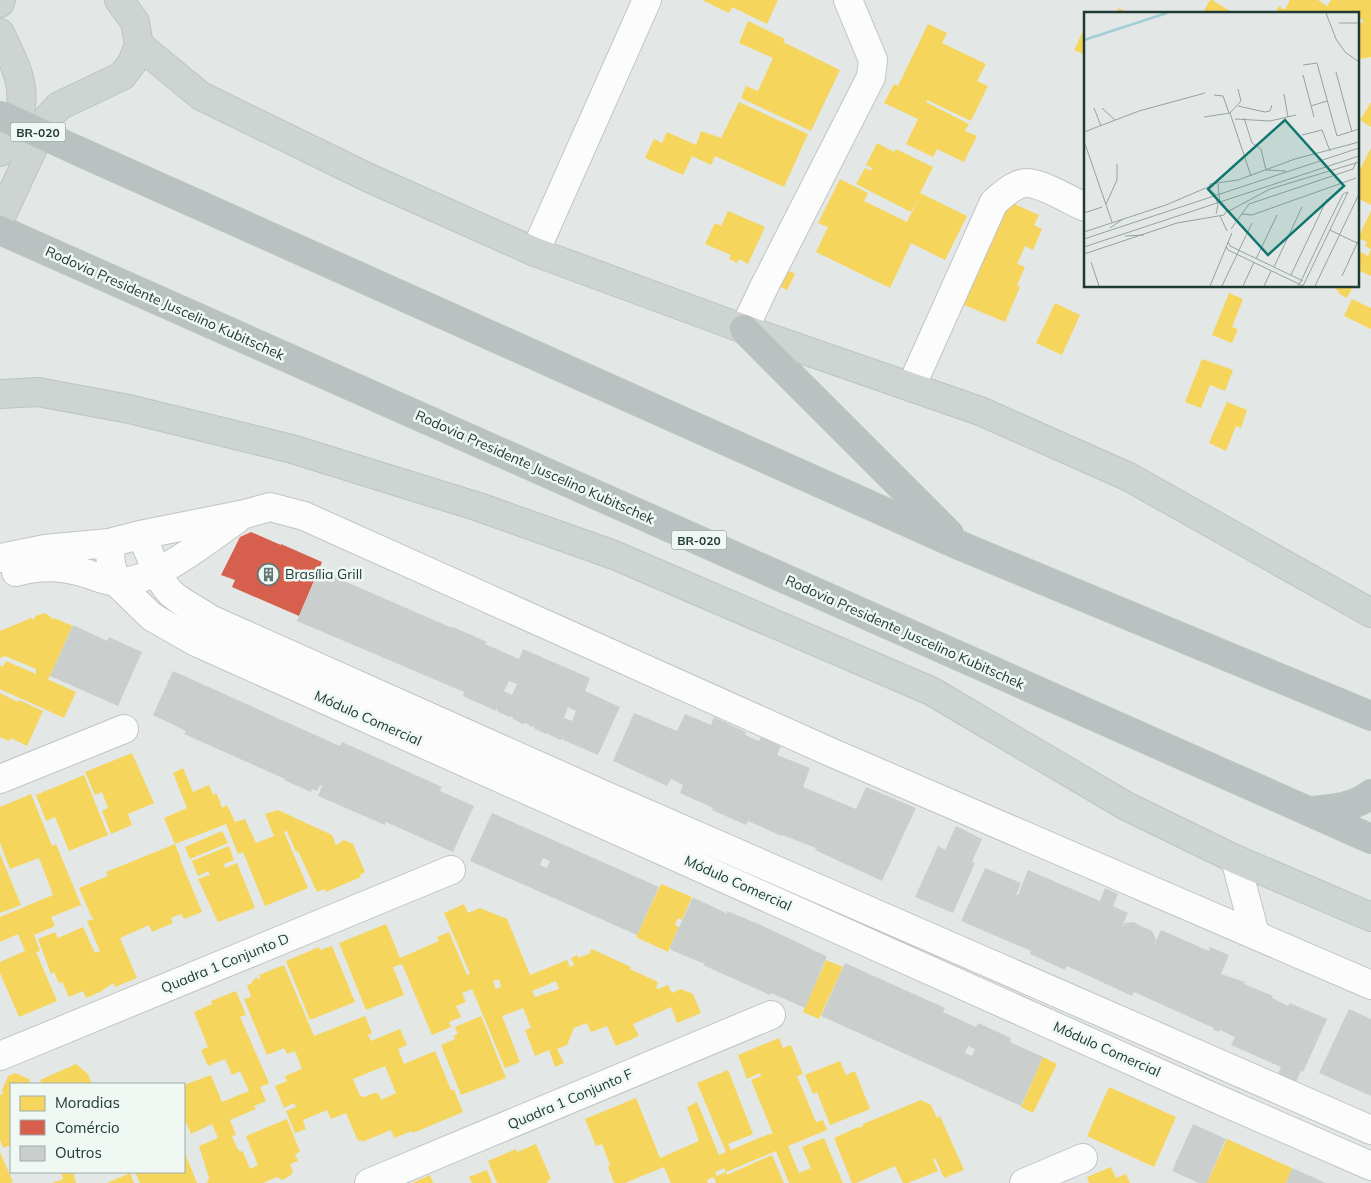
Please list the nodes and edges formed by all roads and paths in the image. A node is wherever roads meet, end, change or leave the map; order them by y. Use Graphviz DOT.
graph roads {
  1 [pos="120,0"];
  2 [pos="647,0"];
  3 [pos="848,0"];
  4 [pos="0,33"];
  5 [pos="139,45"];
  6 [pos="0,115"];
  7 [pos="0,152"];
  8 [pos="1084,207"];
  9 [pos="0,219"];
  10 [pos="0,230"];
  11 [pos="535,252"];
  12 [pos="744,330"];
  13 [pos="911,387"];
  14 [pos="0,394"];
  15 [pos="245,514"];
  16 [pos="140,535"];
  17 [pos="109,543"];
  18 [pos="960,546"];
  19 [pos="0,558"];
  20 [pos="157,573"];
  21 [pos="0,576"];
  22 [pos="116,582"];
  23 [pos="1371,613"];
  24 [pos="210,619"];
  25 [pos="196,642"];
  26 [pos="1363,712"];
  27 [pos="124,729"];
  28 [pos="1371,739"];
  29 [pos="0,779"];
  30 [pos="1371,794"];
  31 [pos="599,807"];
  32 [pos="1309,811"];
  33 [pos="1371,839"];
  34 [pos="1236,859"];
  35 [pos="451,870"];
  36 [pos="1371,917"];
  37 [pos="1254,934"];
  38 [pos="959,950"];
  39 [pos="948,977"];
  40 [pos="1371,985"];
  41 [pos="771,1015"];
  42 [pos="0,1056"];
  43 [pos="1223,1065"];
  44 [pos="1208,1095"];
  45 [pos="1371,1130"];
  46 [pos="1083,1158"];
  47 [pos="1371,1166"];
  48 [pos="369,1183"];
  49 [pos="1024,1183"];
  1 -- 5 [label="main road"];
  2 -- 11 [label="street"];
  3 -- 12 [label="street"];
  4 -- 7 [label="main road"];
  5 -- 9 [label="main road"];
  5 -- 11 [label="main road"];
  6 -- 18 [label="highway, BR-020, bridge"];
  8 -- 13 [label="street"];
  10 -- 32 [label="highway, Rodovia Presidente Juscelino Kubitschek / BR-020"];
  11 -- 12 [label="main road"];
  12 -- 13 [label="main road"];
  12 -- 18 [label="highway"];
  13 -- 23 [label="main road"];
  14 -- 34 [label="main road"];
  15 -- 16 [label="street, Módulo Comercial"];
  15 -- 20 [label="street, Módulo Comercial"];
  15 -- 37 [label="street, Módulo Comercial"];
  16 -- 17 [label="street, Módulo Comercial"];
  16 -- 20 [label="street, Módulo Comercial"];
  17 -- 19 [label="street, Módulo Comercial"];
  17 -- 22 [label="street"];
  18 -- 26 [label="highway, BR-020"];
  20 -- 22 [label="street, Módulo Comercial"];
  20 -- 24 [label="street, Módulo Comercial"];
  21 -- 22 [label="street, Módulo Comercial"];
  22 -- 25 [label="street, Módulo Comercial"];
  24 -- 25 [label="street"];
  24 -- 31 [label="street, Módulo Comercial"];
  25 -- 31 [label="street, Módulo Comercial"];
  26 -- 28 [label="highway"];
  27 -- 29 [label="street"];
  30 -- 32 [label="highway"];
  31 -- 38 [label="street, Módulo Comercial"];
  31 -- 39 [label="street, Módulo Comercial"];
  32 -- 33 [label="highway, Rodovia Presidente Juscelino Kubitschek / BR-020"];
  34 -- 36 [label="main road"];
  34 -- 37 [label="street"];
  35 -- 42 [label="street, Quadra 1 Conjunto D"];
  37 -- 40 [label="street, Módulo Comercial"];
  38 -- 39 [label="street"];
  38 -- 43 [label="street, Módulo Comercial"];
  39 -- 44 [label="street, Módulo Comercial"];
  41 -- 48 [label="street, Quadra 1 Conjunto F"];
  43 -- 44 [label="street"];
  43 -- 45 [label="street, Módulo Comercial"];
  44 -- 47 [label="street, Módulo Comercial"];
  46 -- 49 [label="street"];
}
